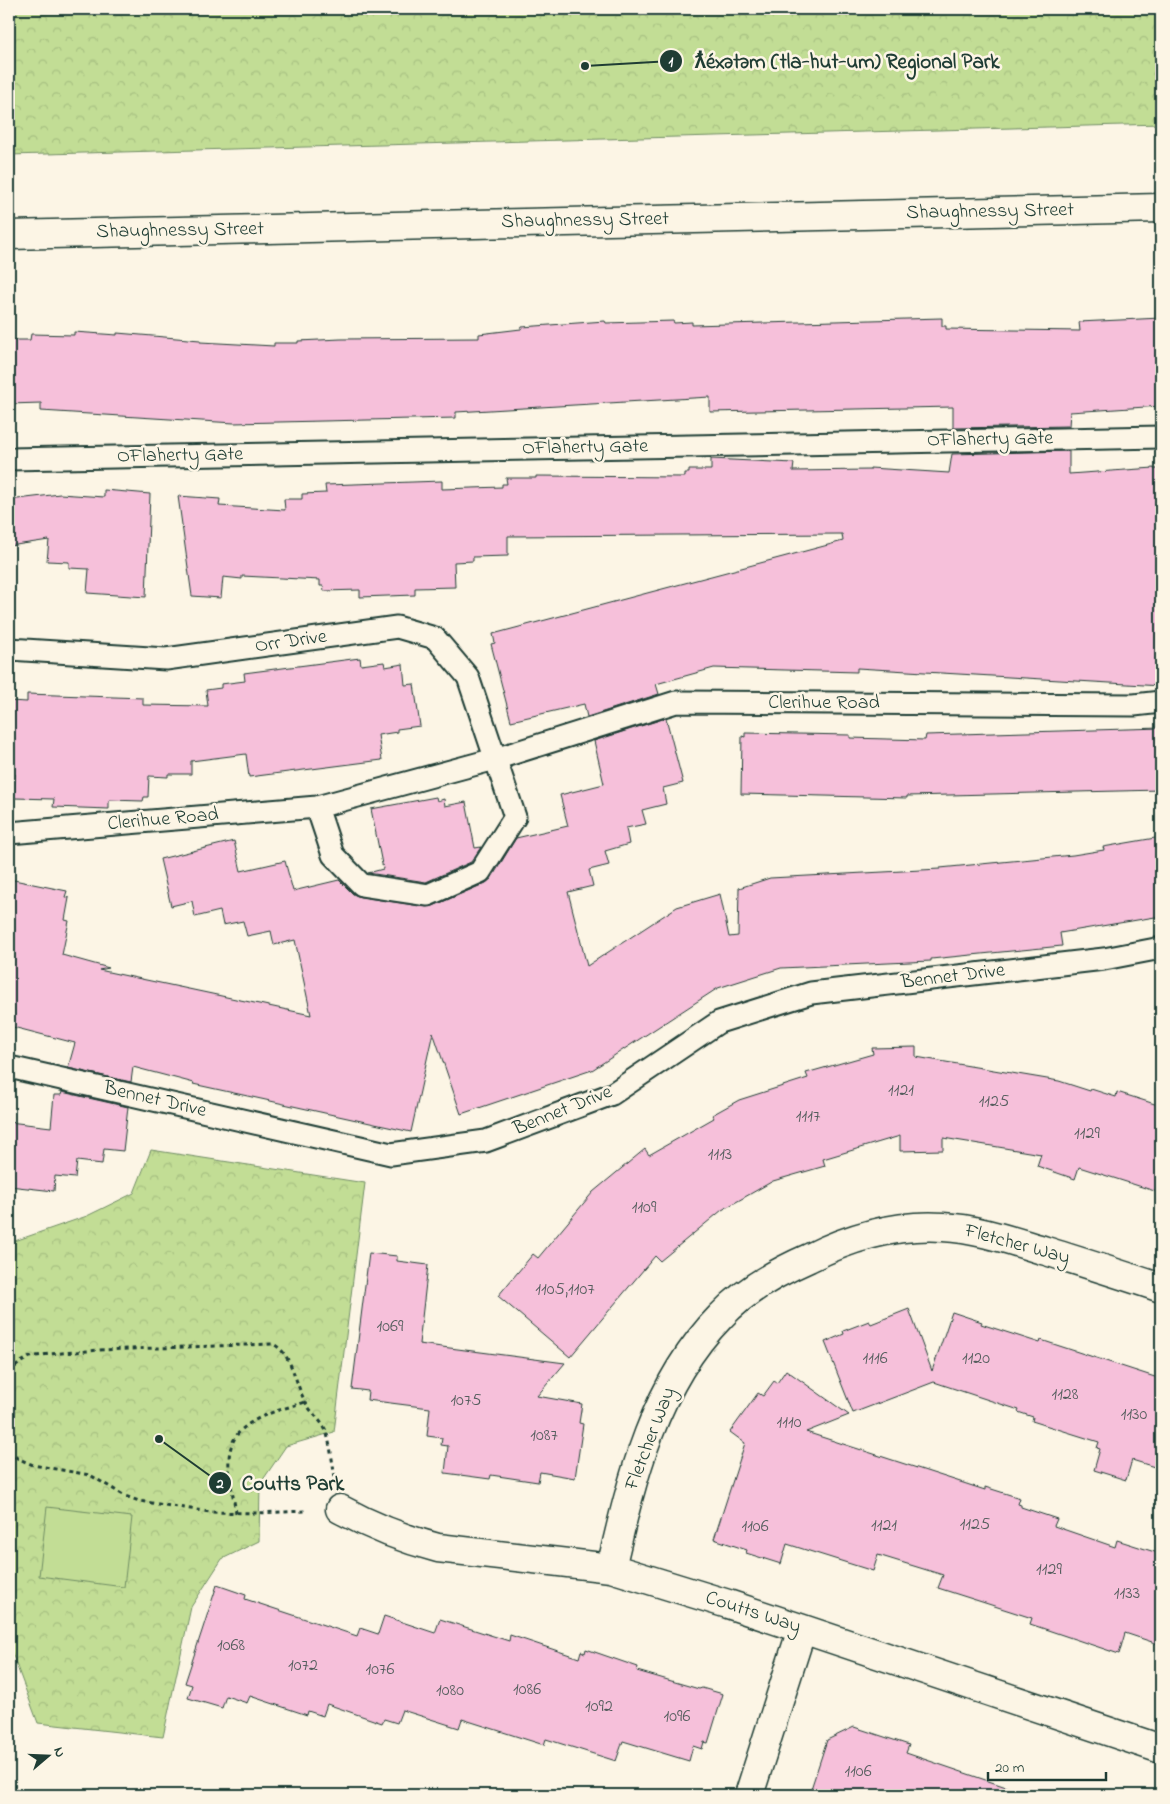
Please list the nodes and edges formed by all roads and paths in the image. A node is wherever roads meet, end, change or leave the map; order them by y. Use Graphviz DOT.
graph roads {
  1 [pos="1161,208"];
  2 [pos="9,235"];
  3 [pos="1161,436"];
  4 [pos="9,459"];
  5 [pos="9,648"];
  6 [pos="1161,702"];
  7 [pos="495,759"];
  8 [pos="317,807"];
  9 [pos="9,833"];
  10 [pos="1161,948"];
  11 [pos="9,1067"];
  12 [pos="1161,1288"];
  13 [pos="9,1372"];
  14 [pos="305,1402"];
  15 [pos="9,1452"];
  16 [pos="340,1509"];
  17 [pos="236,1513"];
  18 [pos="611,1568"];
  19 [pos="802,1629"];
  20 [pos="1161,1749"];
  21 [pos="749,1795"];
  1 -- 2 [label="street, Shaughnessy Street"];
  3 -- 4 [label="lane, OFlaherty Gate"];
  5 -- 7 [label="lane, Orr Drive"];
  6 -- 7 [label="lane, Clerihue Road"];
  7 -- 8 [label="lane, Clerihue Road"];
  7 -- 8 [label="lane"];
  8 -- 9 [label="lane, Clerihue Road"];
  10 -- 11 [label="lane, Bennet Drive"];
  12 -- 18 [label="street, Fletcher Way"];
  13 -- 14 [label="path"];
  14 -- 16 [label="path"];
  14 -- 17 [label="path"];
  15 -- 17 [label="path"];
  16 -- 17 [label="path"];
  16 -- 18 [label="street, Coutts Way"];
  18 -- 19 [label="street, Coutts Way"];
  19 -- 20 [label="street, Coutts Way"];
  19 -- 21 [label="street"];
}
